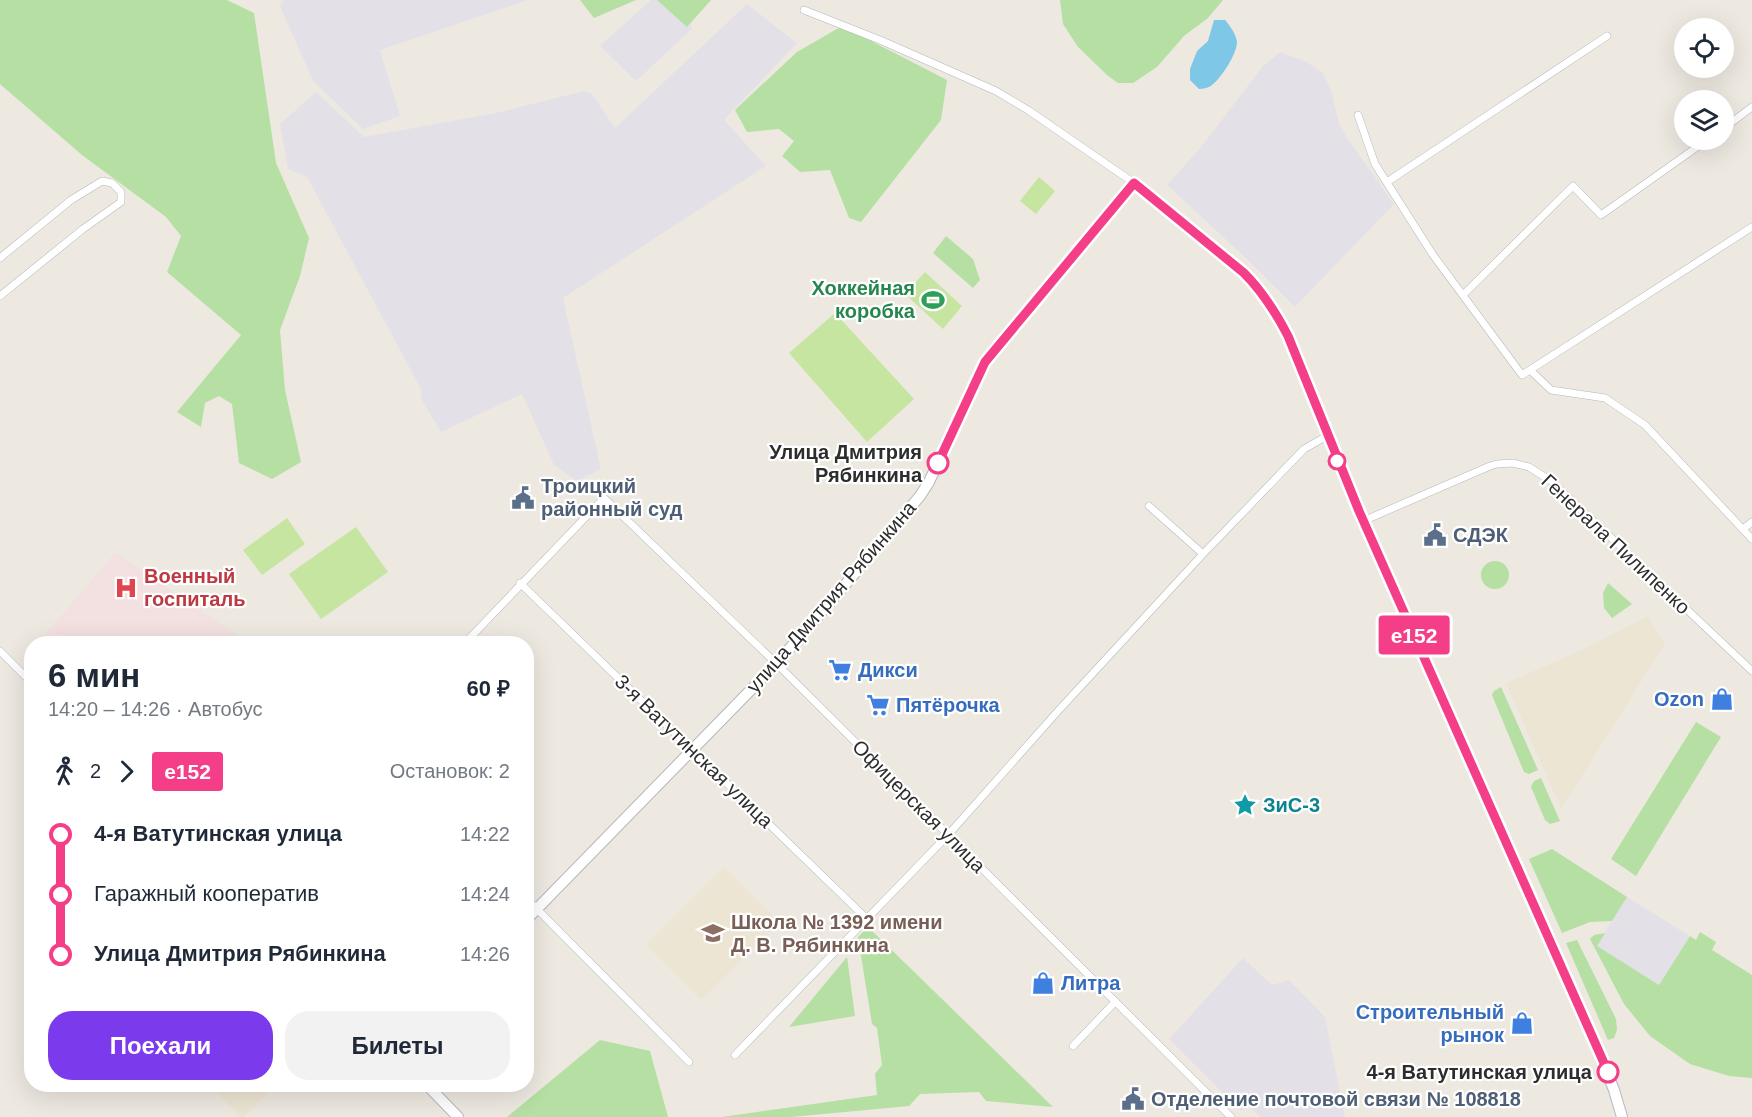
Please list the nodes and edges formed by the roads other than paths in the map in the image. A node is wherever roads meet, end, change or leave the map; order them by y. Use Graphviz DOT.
graph roads {
  1 [pos="804,10"];
  2 [pos="1607,36"];
  3 [pos="1752,107"];
  4 [pos="1358,115"];
  5 [pos="1734,120"];
  6 [pos="1693,150"];
  7 [pos="1387,182"];
  8 [pos="1134,183"];
  9 [pos="1752,227"];
  10 [pos="0,258"];
  11 [pos="1463,295"];
  12 [pos="0,296"];
  13 [pos="1530,370"];
  14 [pos="1327,436"];
  15 [pos="1149,506"];
  16 [pos="1363,521"];
  17 [pos="1752,522"];
  18 [pos="1743,530"];
  19 [pos="1752,539"];
  20 [pos="1203,554"];
  21 [pos="520,583"];
  22 [pos="471,636"];
  23 [pos="0,651"];
  24 [pos="776,663"];
  25 [pos="1752,671"];
  26 [pos="24,675"];
  27 [pos="693,750"];
  28 [pos="948,835"];
  29 [pos="534,906"];
  30 [pos="537,909"];
  31 [pos="534,912"];
  32 [pos="867,920"];
  33 [pos="1115,1002"];
  34 [pos="1073,1046"];
  35 [pos="735,1055"];
  36 [pos="689,1062"];
  37 [pos="434,1092"];
  38 [pos="458,1117"];
  39 [pos="1232,1117"];
  40 [pos="1622,1117"];
  1 -- 8 [label="street"];
  2 -- 7 [label="street"];
  3 -- 5 [label="street"];
  4 -- 7 [label="street"];
  6 -- 11 [label="street"];
  7 -- 11 [label="street"];
  8 -- 14 [label="street"];
  8 -- 24 [label="street, улица Дмитрия Рябинкина"];
  9 -- 13 [label="street"];
  10 -- 12 [label="street"];
  11 -- 13 [label="street"];
  13 -- 18 [label="street"];
  14 -- 16 [label="street"];
  14 -- 20 [label="street"];
  15 -- 20 [label="street"];
  16 -- 25 [label="street, Генерала Пилипенко"];
  16 -- 40 [label="street"];
  17 -- 18 [label="street"];
  18 -- 19 [label="street"];
  20 -- 28 [label="street"];
  21 -- 22 [label="street"];
  21 -- 24 [label="street, Офицерская улица"];
  21 -- 27 [label="street, 3-я Ватутинская улица"];
  23 -- 26 [label="street"];
  24 -- 27 [label="street, улица Дмитрия Рябинкина"];
  24 -- 28 [label="street, Офицерская улица"];
  27 -- 30 [label="street, улица Дмитрия Рябинкина"];
  27 -- 32 [label="street, 3-я Ватутинская улица"];
  28 -- 32 [label="street"];
  28 -- 33 [label="street, Офицерская улица"];
  29 -- 30 [label="street"];
  30 -- 31 [label="street, улица Дмитрия Рябинкина"];
  30 -- 36 [label="street"];
  32 -- 35 [label="street"];
  33 -- 34 [label="street"];
  33 -- 39 [label="street, Офицерская улица"];
  37 -- 38 [label="street"];
}
